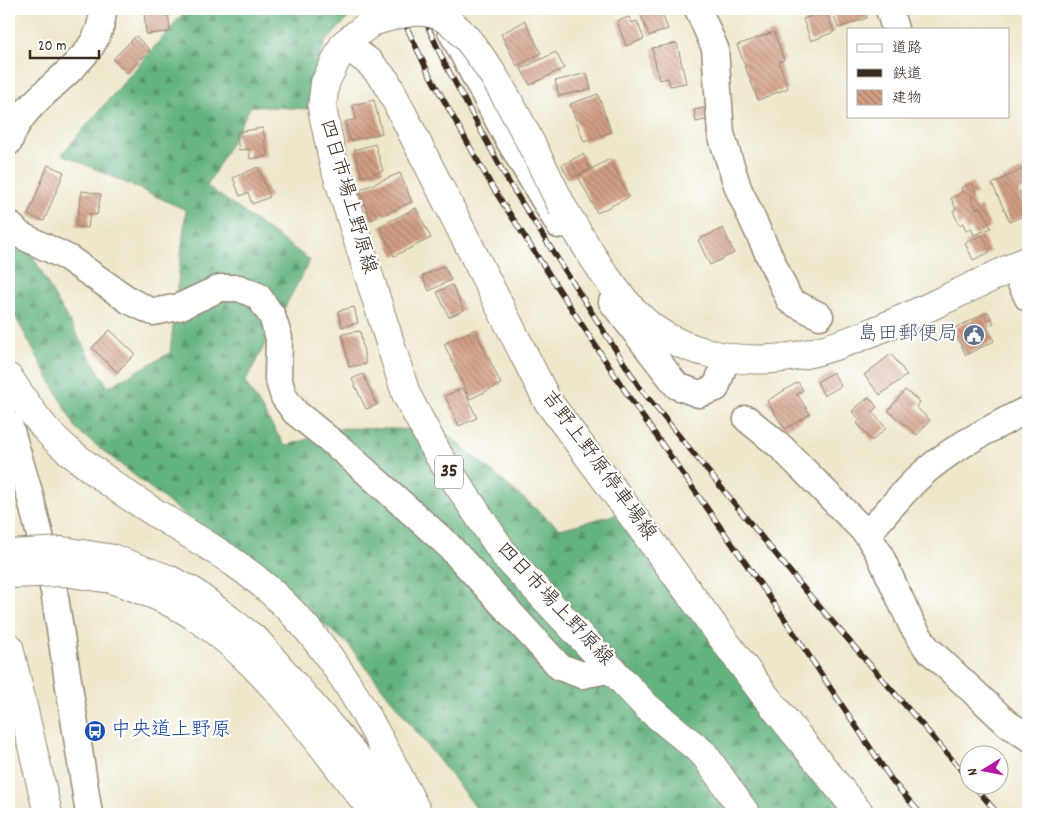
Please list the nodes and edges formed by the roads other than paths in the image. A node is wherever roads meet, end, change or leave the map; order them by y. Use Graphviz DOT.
graph roads {
  1 [pos="103,9"];
  2 [pos="439,9"];
  3 [pos="698,9"];
  4 [pos="889,9"];
  5 [pos="895,28"];
  6 [pos="344,44"];
  7 [pos="9,142"];
  8 [pos="9,224"];
  9 [pos="1021,264"];
  10 [pos="1028,298"];
  11 [pos="820,316"];
  12 [pos="726,359"];
  13 [pos="9,378"];
  14 [pos="1028,409"];
  15 [pos="746,419"];
  16 [pos="9,424"];
  17 [pos="867,534"];
  18 [pos="9,554"];
  19 [pos="112,569"];
  20 [pos="9,574"];
  21 [pos="9,647"];
  22 [pos="613,669"];
  23 [pos="1028,737"];
  24 [pos="48,814"];
  25 [pos="89,814"];
  26 [pos="375,814"];
  27 [pos="405,814"];
  28 [pos="418,814"];
  29 [pos="746,814"];
  30 [pos="860,814"];
  1 -- 7 [label="street"];
  2 -- 12 [label="street"];
  3 -- 11 [label="street"];
  4 -- 5 [label="street"];
  6 -- 12 [label="main road, 四日市場上野原線 / 35, bridge"];
  6 -- 22 [label="main road, 四日市場上野原線 / 35"];
  6 -- 30 [label="main road, 吉野上野原停車場線"];
  8 -- 22 [label="street"];
  9 -- 10 [label="street"];
  9 -- 12 [label="main road, 四日市場上野原線 / 35"];
  13 -- 28 [label="main road"];
  14 -- 17 [label="street"];
  15 -- 17 [label="street"];
  16 -- 25 [label="street"];
  17 -- 23 [label="street"];
  18 -- 19 [label="main road, bridge"];
  19 -- 20 [label="main road, bridge"];
  19 -- 26 [label="main road"];
  19 -- 27 [label="main road"];
  21 -- 24 [label="main road"];
  22 -- 29 [label="main road, 四日市場上野原線 / 35"];
}
